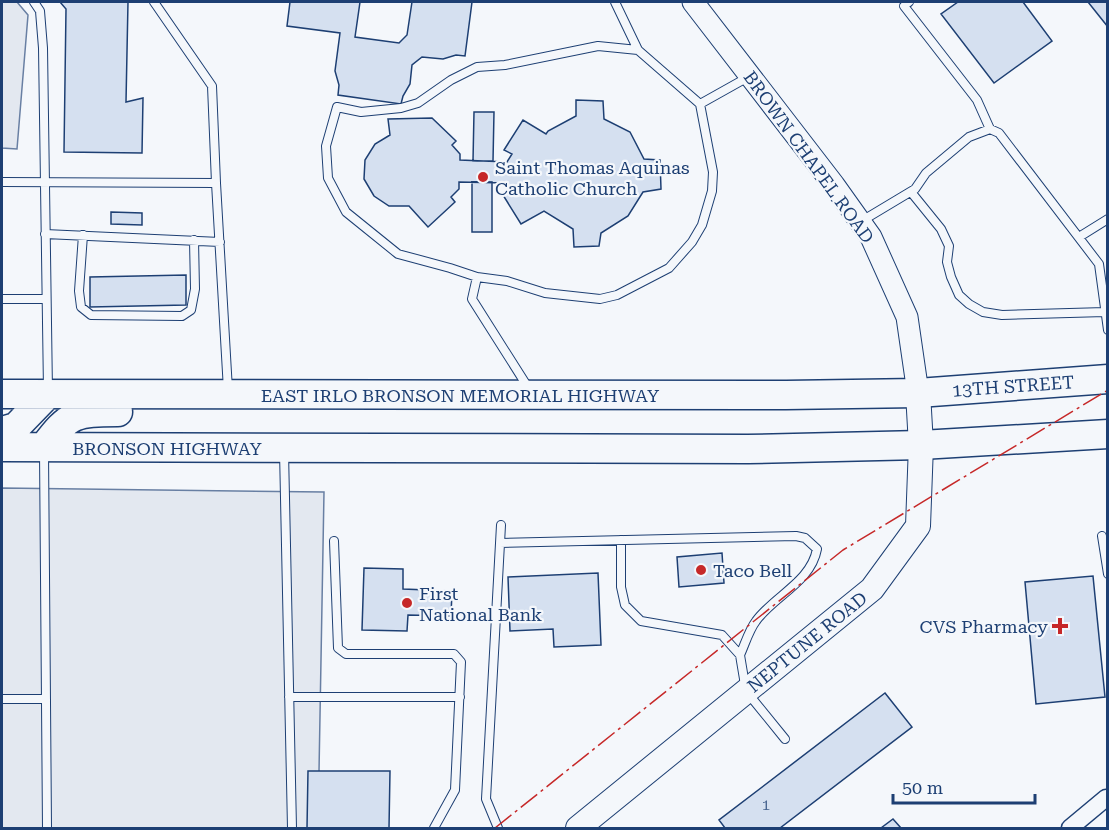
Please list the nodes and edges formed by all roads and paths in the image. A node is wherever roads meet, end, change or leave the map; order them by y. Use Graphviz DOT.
graph roads {
  1 [pos="34,2"];
  2 [pos="154,2"];
  3 [pos="615,2"];
  4 [pos="693,2"];
  5 [pos="909,2"];
  6 [pos="638,50"];
  7 [pos="750,76"];
  8 [pos="700,104"];
  9 [pos="990,129"];
  10 [pos="2,182"];
  11 [pos="45,182"];
  12 [pos="216,183"];
  13 [pos="912,192"];
  14 [pos="1107,219"];
  15 [pos="860,222"];
  16 [pos="45,234"];
  17 [pos="83,235"];
  18 [pos="1079,237"];
  19 [pos="194,240"];
  20 [pos="220,242"];
  21 [pos="477,278"];
  22 [pos="1105,296"];
  23 [pos="2,299"];
  24 [pos="46,299"];
  25 [pos="1105,312"];
  26 [pos="1107,330"];
  27 [pos="1107,379"];
  28 [pos="918,393"];
  29 [pos="2,394"];
  30 [pos="48,394"];
  31 [pos="231,394"];
  32 [pos="534,396"];
  33 [pos="2,431"];
  34 [pos="1107,434"];
  35 [pos="921,445"];
  36 [pos="2,447"];
  37 [pos="44,447"];
  38 [pos="284,448"];
  39 [pos="501,525"];
  40 [pos="1102,536"];
  41 [pos="621,540"];
  42 [pos="334,541"];
  43 [pos="500,543"];
  44 [pos="1107,574"];
  45 [pos="740,655"];
  46 [pos="747,691"];
  47 [pos="289,697"];
  48 [pos="460,697"];
  49 [pos="2,699"];
  50 [pos="46,699"];
  51 [pos="784,739"];
  52 [pos="1106,798"];
  53 [pos="585,826"];
  54 [pos="47,828"];
  55 [pos="292,828"];
  56 [pos="434,828"];
  57 [pos="498,828"];
  58 [pos="1070,828"];
  1 -- 11 [label="lane"];
  2 -- 12 [label="lane"];
  3 -- 6 [label="lane"];
  4 -- 7 [label="street, BROWN CHAPEL ROAD"];
  5 -- 9 [label="lane"];
  6 -- 8 [label="lane"];
  6 -- 21 [label="lane"];
  7 -- 8 [label="lane"];
  7 -- 15 [label="street, BROWN CHAPEL ROAD"];
  8 -- 21 [label="lane"];
  9 -- 13 [label="lane"];
  9 -- 18 [label="lane"];
  10 -- 11 [label="lane"];
  11 -- 12 [label="lane"];
  11 -- 16 [label="lane"];
  12 -- 20 [label="lane"];
  13 -- 15 [label="lane"];
  13 -- 25 [label="lane"];
  14 -- 18 [label="lane"];
  15 -- 28 [label="street, BROWN CHAPEL ROAD"];
  16 -- 17 [label="lane"];
  16 -- 24 [label="lane"];
  17 -- 19 [label="lane"];
  17 -- 19 [label="lane"];
  18 -- 22 [label="lane"];
  19 -- 20 [label="lane"];
  20 -- 31 [label="lane"];
  21 -- 32 [label="lane"];
  22 -- 25 [label="lane"];
  23 -- 24 [label="lane"];
  24 -- 30 [label="lane"];
  25 -- 26 [label="lane"];
  27 -- 28 [label="highway, 13TH STREET"];
  28 -- 32 [label="highway, EAST IRLO BRONSON MEMORIAL HIGHWAY"];
  28 -- 35 [label="main road, NEPTUNE ROAD"];
  29 -- 30 [label="highway, EAST IRLO BRONSON MEMORIAL HIGHWAY"];
  30 -- 31 [label="highway, EAST IRLO BRONSON MEMORIAL HIGHWAY"];
  30 -- 33 [label="highway"];
  31 -- 32 [label="highway, EAST IRLO BRONSON MEMORIAL HIGHWAY"];
  31 -- 37 [label="highway"];
  34 -- 35 [label="highway"];
  35 -- 38 [label="highway, BRONSON HIGHWAY"];
  35 -- 46 [label="main road, NEPTUNE ROAD"];
  36 -- 37 [label="highway, BRONSON HIGHWAY"];
  37 -- 38 [label="highway, BRONSON HIGHWAY"];
  37 -- 50 [label="lane"];
  38 -- 47 [label="lane"];
  39 -- 43 [label="lane"];
  40 -- 44 [label="lane"];
  41 -- 43 [label="lane"];
  41 -- 45 [label="lane"];
  41 -- 45 [label="lane"];
  42 -- 48 [label="lane"];
  43 -- 57 [label="lane"];
  45 -- 46 [label="lane"];
  46 -- 51 [label="lane"];
  46 -- 53 [label="main road, NEPTUNE ROAD"];
  47 -- 48 [label="lane"];
  47 -- 55 [label="lane"];
  48 -- 56 [label="lane"];
  49 -- 50 [label="lane"];
  50 -- 54 [label="lane"];
  52 -- 58 [label="street"];
}
